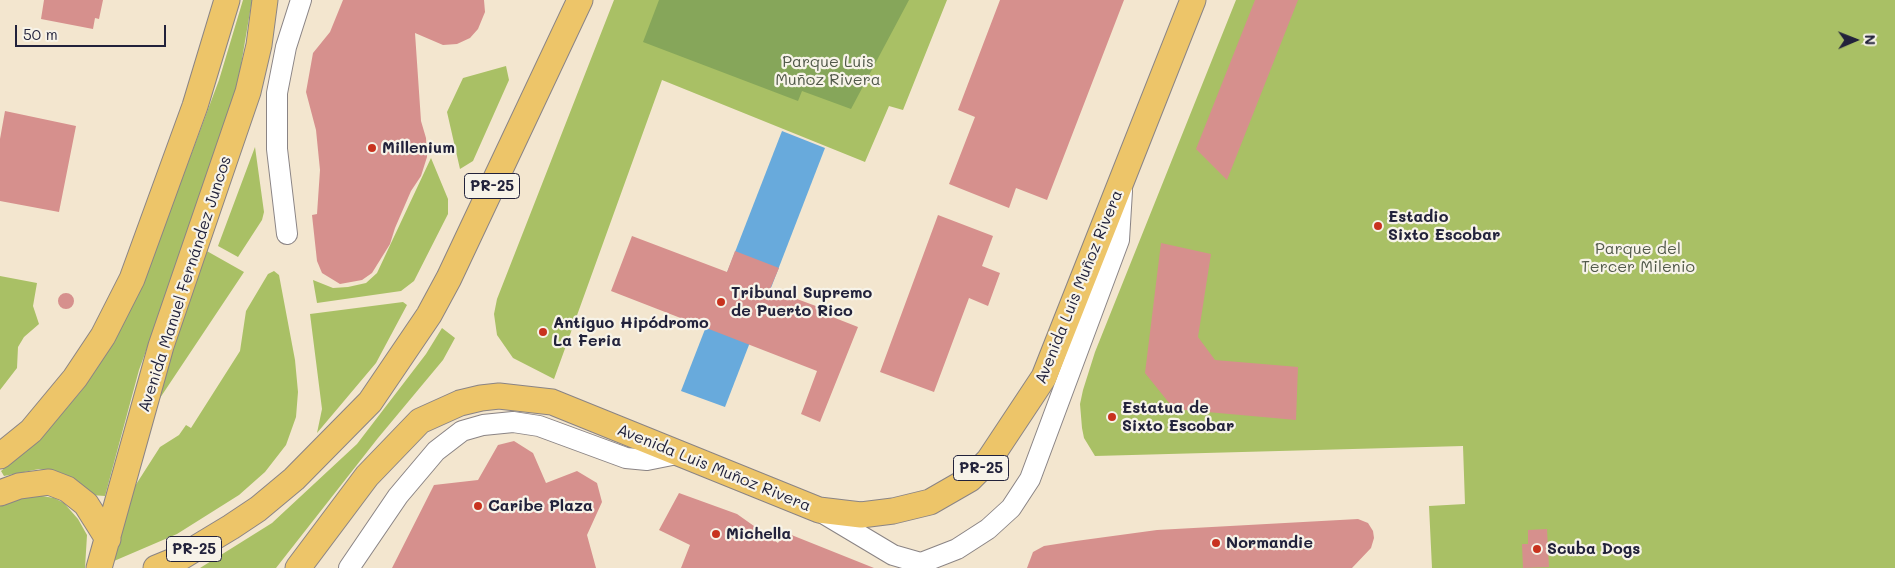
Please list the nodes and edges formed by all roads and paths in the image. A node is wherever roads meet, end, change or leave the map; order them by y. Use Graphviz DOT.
graph roads {
  1 [pos="227,0"];
  2 [pos="265,0"];
  3 [pos="301,0"];
  4 [pos="580,0"];
  5 [pos="1193,0"];
  6 [pos="1124,178"];
  7 [pos="288,234"];
  8 [pos="677,454"];
  9 [pos="0,456"];
  10 [pos="0,493"];
  11 [pos="819,510"];
  12 [pos="108,539"];
  13 [pos="890,561"];
  14 [pos="99,568"];
  15 [pos="156,568"];
  16 [pos="298,568"];
  17 [pos="349,568"];
  1 -- 9 [label="main road"];
  2 -- 12 [label="main road, Avenida Manuel Fernández Juncos"];
  3 -- 7 [label="street"];
  4 -- 15 [label="main road, PR-25"];
  5 -- 6 [label="main road, Avenida Luis Muñoz Rivera / PR-25"];
  6 -- 11 [label="main road, Avenida Luis Muñoz Rivera / PR-25"];
  6 -- 13 [label="street"];
  8 -- 11 [label="main road, Avenida Luis Muñoz Rivera / PR-25"];
  8 -- 16 [label="main road, Avenida Luis Muñoz Rivera / PR-25"];
  8 -- 17 [label="street"];
  10 -- 12 [label="main road"];
  11 -- 13 [label="street"];
  12 -- 14 [label="main road, Avenida Manuel Fernández Juncos"];
}
